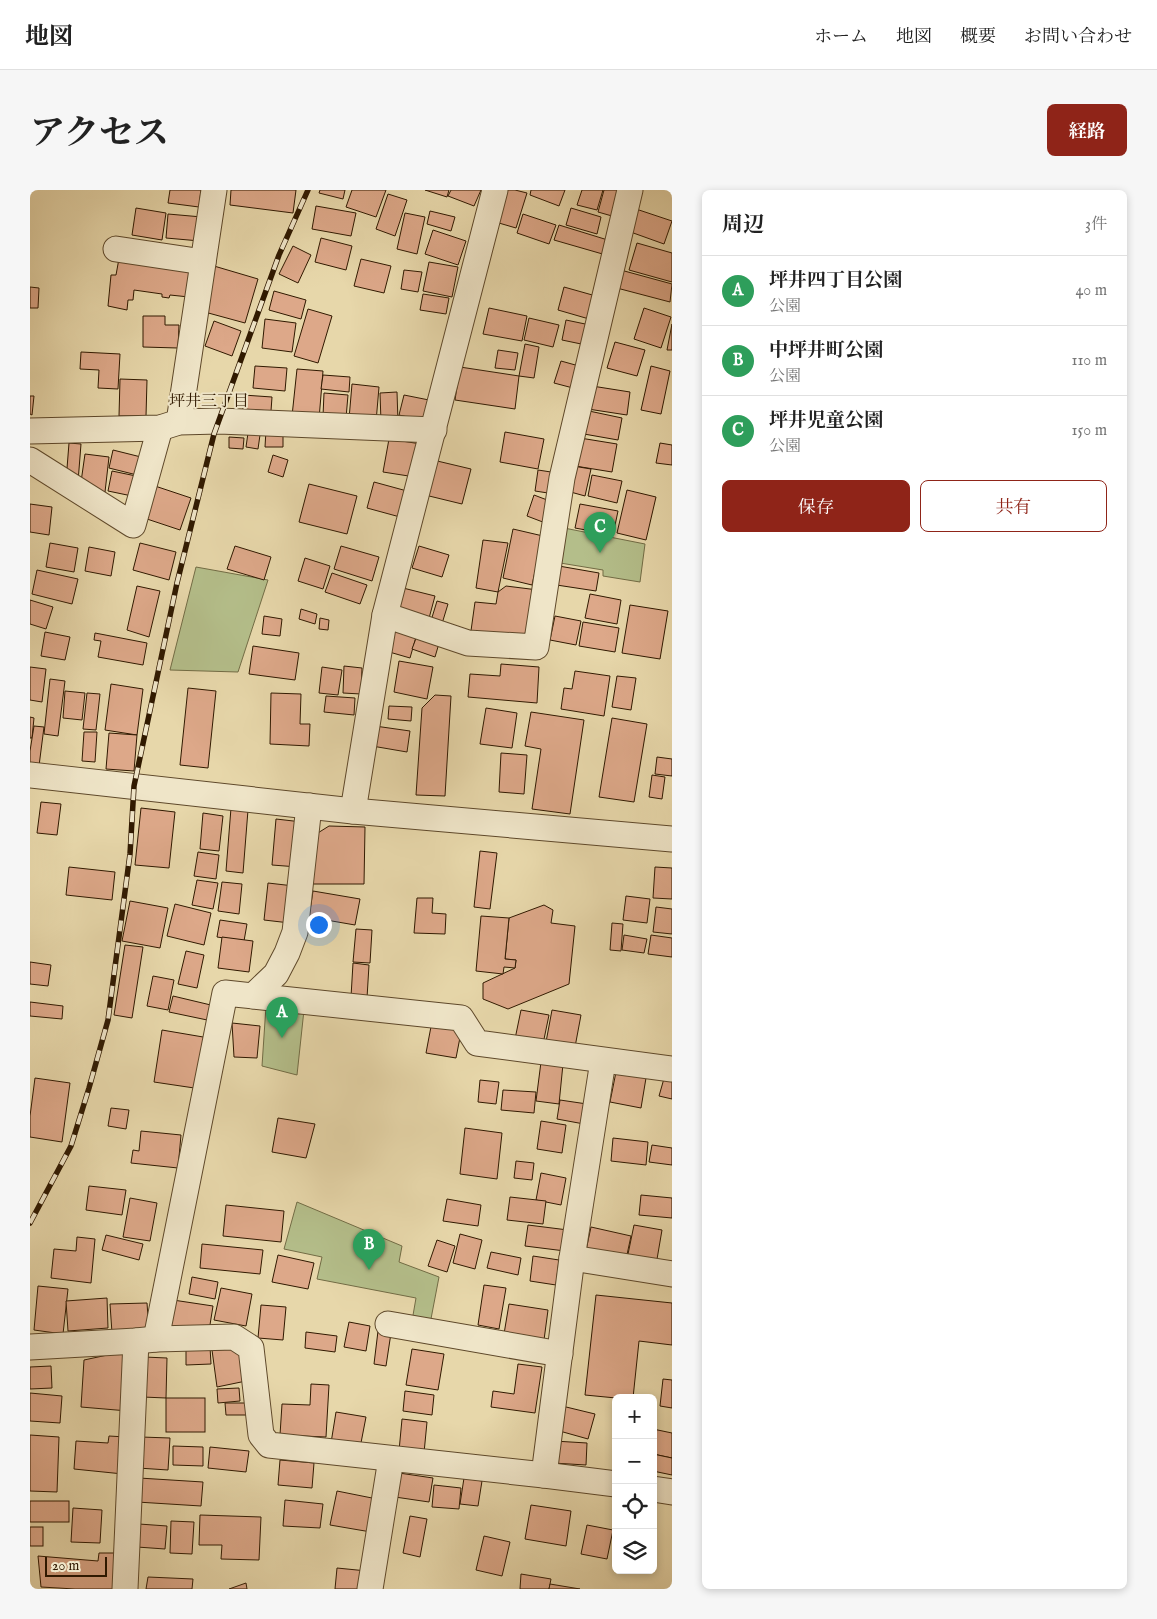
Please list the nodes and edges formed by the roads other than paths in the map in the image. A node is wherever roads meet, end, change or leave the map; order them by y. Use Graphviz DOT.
graph roads {
  1 [pos="214,190"];
  2 [pos="495,190"];
  3 [pos="630,190"];
  4 [pos="116,249"];
  5 [pos="202,262"];
  6 [pos="170,425"];
  7 [pos="434,430"];
  8 [pos="30,431"];
  9 [pos="30,460"];
  10 [pos="385,615"];
  11 [pos="30,775"];
  12 [pos="310,806"];
  13 [pos="353,811"];
  14 [pos="672,839"];
  15 [pos="253,996"];
  16 [pos="603,1061"];
  17 [pos="672,1069"];
  18 [pos="572,1258"];
  19 [pos="672,1274"];
  20 [pos="388,1324"];
  21 [pos="146,1340"];
  22 [pos="30,1347"];
  23 [pos="560,1354"];
  24 [pos="392,1459"];
  25 [pos="544,1475"];
  26 [pos="612,1484"];
  27 [pos="657,1490"];
  28 [pos="672,1492"];
  29 [pos="125,1589"];
  30 [pos="370,1589"];
  1 -- 5 [label="street"];
  2 -- 7 [label="street"];
  3 -- 10 [label="street"];
  4 -- 5 [label="street"];
  5 -- 6 [label="street"];
  6 -- 7 [label="street"];
  6 -- 8 [label="street"];
  6 -- 9 [label="street"];
  7 -- 10 [label="street"];
  10 -- 13 [label="street"];
  11 -- 12 [label="street"];
  12 -- 13 [label="street"];
  12 -- 15 [label="street"];
  13 -- 14 [label="street"];
  15 -- 16 [label="street"];
  15 -- 21 [label="street"];
  16 -- 17 [label="street"];
  16 -- 18 [label="street"];
  18 -- 19 [label="street"];
  18 -- 23 [label="street"];
  20 -- 23 [label="street"];
  21 -- 22 [label="street"];
  21 -- 24 [label="street"];
  21 -- 29 [label="street"];
  23 -- 25 [label="street"];
  24 -- 25 [label="street"];
  24 -- 30 [label="street"];
  25 -- 26 [label="street"];
  27 -- 28 [label="street"];
}
